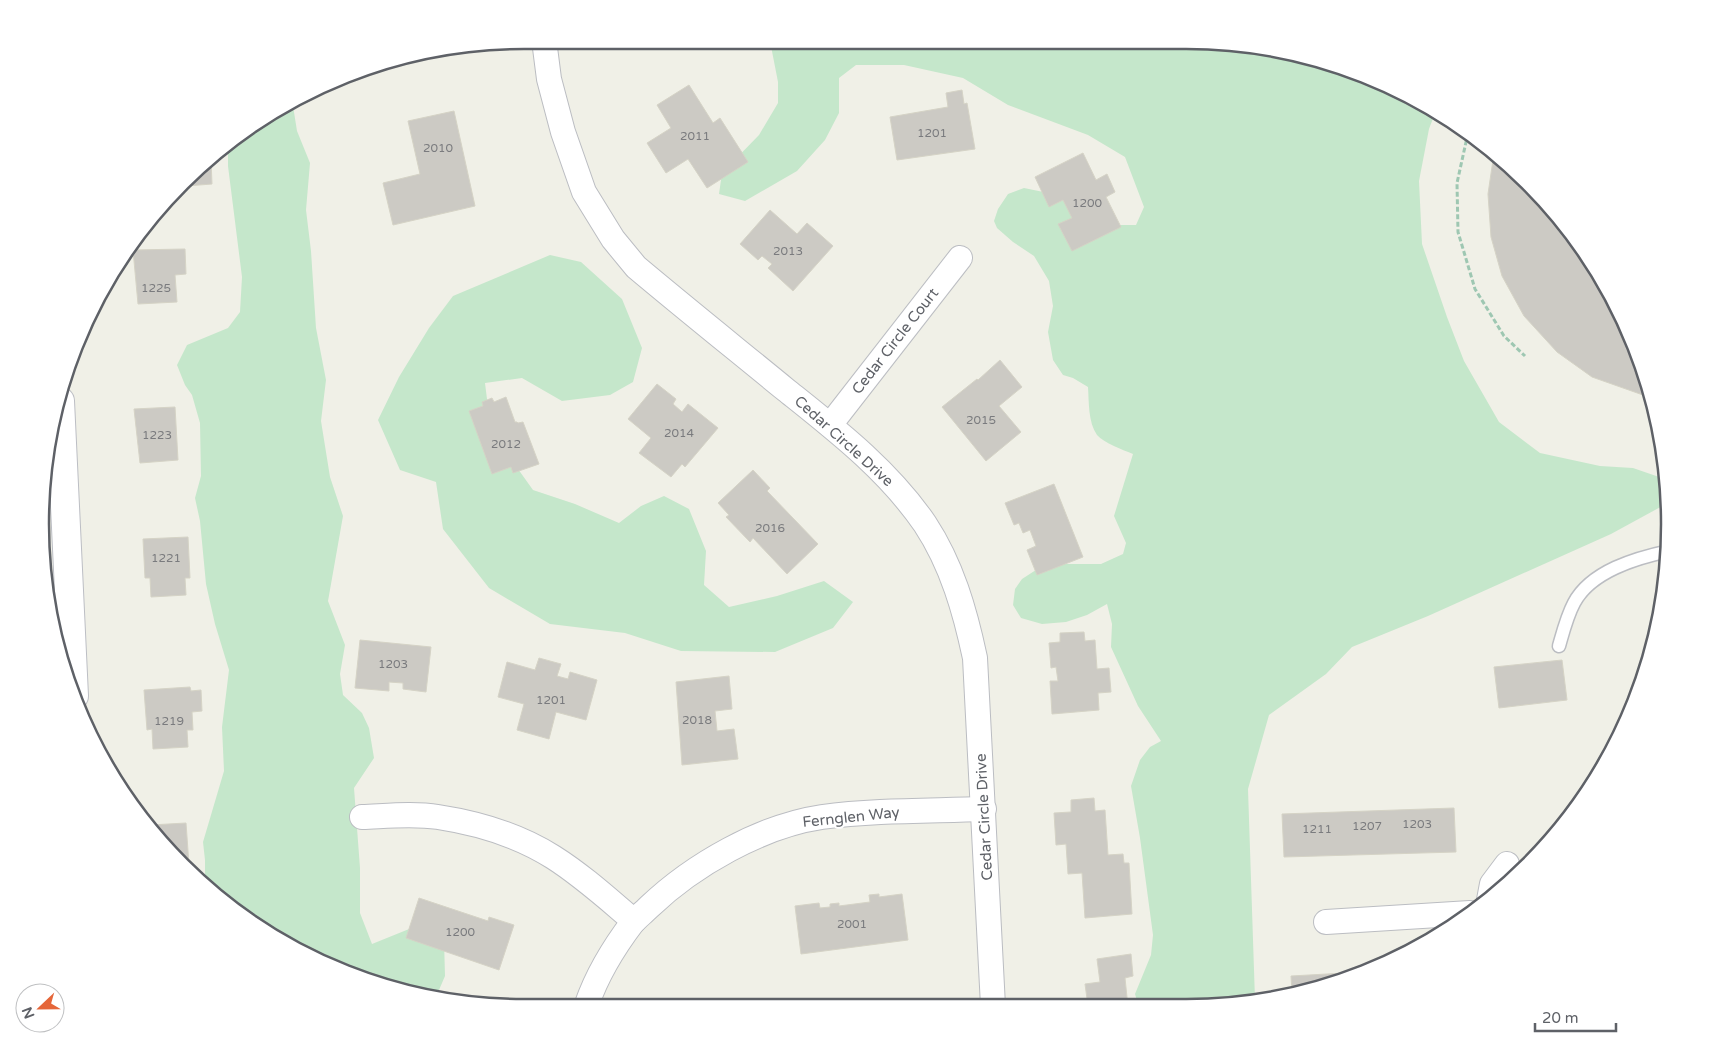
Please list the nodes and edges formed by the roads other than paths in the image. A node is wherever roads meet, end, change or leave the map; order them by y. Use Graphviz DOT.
graph roads {
  1 [pos="545,49"];
  2 [pos="960,258"];
  3 [pos="61,419"];
  4 [pos="830,425"];
  5 [pos="1660,553"];
  6 [pos="1559,646"];
  7 [pos="73,673"];
  8 [pos="984,809"];
  9 [pos="362,817"];
  10 [pos="1507,864"];
  11 [pos="1491,887"];
  12 [pos="1457,914"];
  13 [pos="634,921"];
  14 [pos="1326,922"];
  15 [pos="588,999"];
  16 [pos="993,999"];
  1 -- 4 [label="street, Cedar Circle Drive"];
  2 -- 4 [label="street, Cedar Circle Court"];
  3 -- 7 [label="street"];
  4 -- 8 [label="street, Cedar Circle Drive"];
  5 -- 6 [label="lane"];
  8 -- 13 [label="street, Fernglen Way"];
  8 -- 16 [label="street, Cedar Circle Drive"];
  9 -- 13 [label="street"];
  10 -- 11 [label="street"];
  12 -- 14 [label="street"];
  13 -- 15 [label="street, Fernglen Way"];
}
